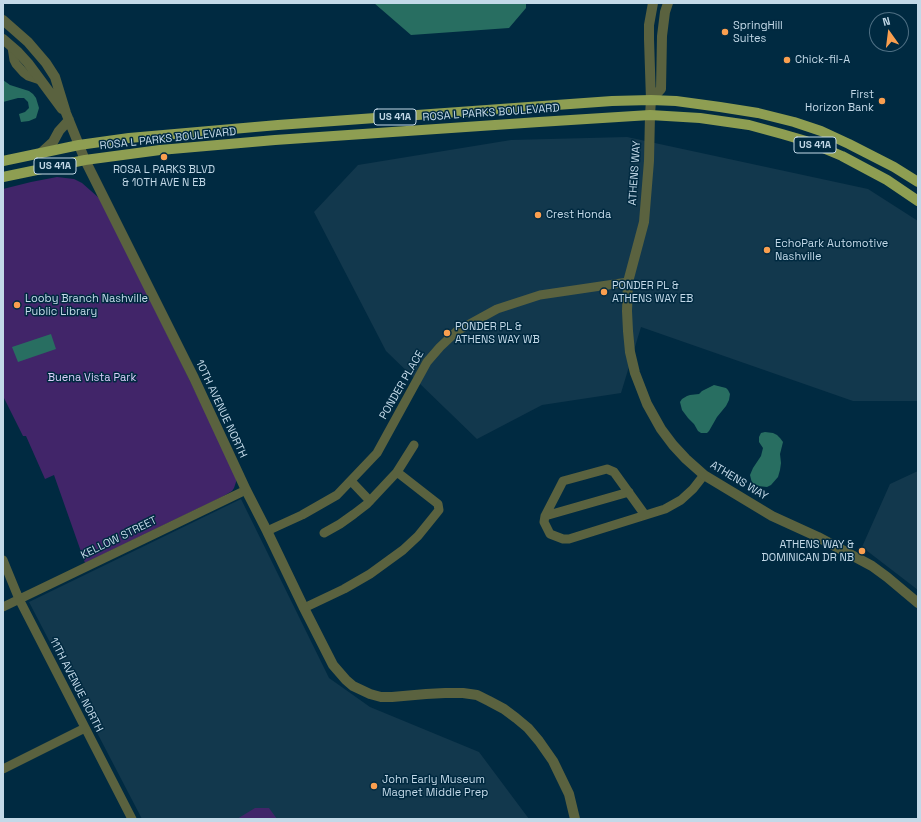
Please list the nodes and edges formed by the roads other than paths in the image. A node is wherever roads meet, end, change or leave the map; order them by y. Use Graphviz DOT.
graph roads {
  1 [pos="653,3"];
  2 [pos="668,3"];
  3 [pos="3,20"];
  4 [pos="3,39"];
  5 [pos="651,100"];
  6 [pos="650,115"];
  7 [pos="67,117"];
  8 [pos="79,145"];
  9 [pos="41,153"];
  10 [pos="85,160"];
  11 [pos="3,161"];
  12 [pos="3,177"];
  13 [pos="918,182"];
  14 [pos="918,201"];
  15 [pos="628,282"];
  16 [pos="414,445"];
  17 [pos="397,472"];
  18 [pos="704,476"];
  19 [pos="351,481"];
  20 [pos="246,490"];
  21 [pos="629,492"];
  22 [pos="370,501"];
  23 [pos="645,515"];
  24 [pos="545,516"];
  25 [pos="267,531"];
  26 [pos="324,533"];
  27 [pos="3,560"];
  28 [pos="19,599"];
  29 [pos="918,603"];
  30 [pos="3,607"];
  31 [pos="304,608"];
  32 [pos="85,728"];
  33 [pos="3,769"];
  34 [pos="132,819"];
  35 [pos="575,819"];
  1 -- 5 [label="street, ATHENS WAY"];
  2 -- 5 [label="street, ATHENS WAY"];
  3 -- 7 [label="street"];
  4 -- 7 [label="street"];
  5 -- 6 [label="street, ATHENS WAY"];
  5 -- 8 [label="main road, ROSA L PARKS BOULEVARD / US 41A"];
  5 -- 13 [label="main road, ROSA L PARKS BOULEVARD / US 41A"];
  6 -- 10 [label="main road, ROSA L PARKS BOULEVARD / US 41A"];
  6 -- 14 [label="main road, ROSA L PARKS BOULEVARD / US 41A"];
  6 -- 15 [label="street, ATHENS WAY"];
  7 -- 8 [label="street, 10TH AVENUE NORTH"];
  7 -- 9 [label="street"];
  8 -- 9 [label="main road, ROSA L PARKS BOULEVARD / US 41A"];
  8 -- 10 [label="street, 10TH AVENUE NORTH"];
  9 -- 11 [label="main road, ROSA L PARKS BOULEVARD / US 41A"];
  10 -- 12 [label="main road, ROSA L PARKS BOULEVARD / US 41A"];
  10 -- 20 [label="street, 10TH AVENUE NORTH"];
  15 -- 18 [label="street, ATHENS WAY"];
  15 -- 19 [label="street, PONDER PLACE"];
  16 -- 17 [label="street"];
  17 -- 22 [label="street"];
  17 -- 31 [label="street"];
  18 -- 23 [label="street"];
  18 -- 29 [label="street, ATHENS WAY"];
  19 -- 22 [label="street"];
  19 -- 25 [label="street, PONDER PLACE"];
  20 -- 25 [label="street, 10TH AVENUE NORTH"];
  20 -- 28 [label="street, KELLOW STREET"];
  21 -- 23 [label="street"];
  21 -- 24 [label="street"];
  21 -- 24 [label="street"];
  22 -- 26 [label="street"];
  23 -- 24 [label="street"];
  25 -- 31 [label="street, 10TH AVENUE NORTH"];
  27 -- 28 [label="street, 11TH AVENUE NORTH"];
  28 -- 30 [label="street, KELLOW STREET"];
  28 -- 32 [label="street, 11TH AVENUE NORTH"];
  31 -- 35 [label="street, 10TH AVENUE NORTH"];
  32 -- 33 [label="street"];
  32 -- 34 [label="street, 11TH AVENUE NORTH"];
}
